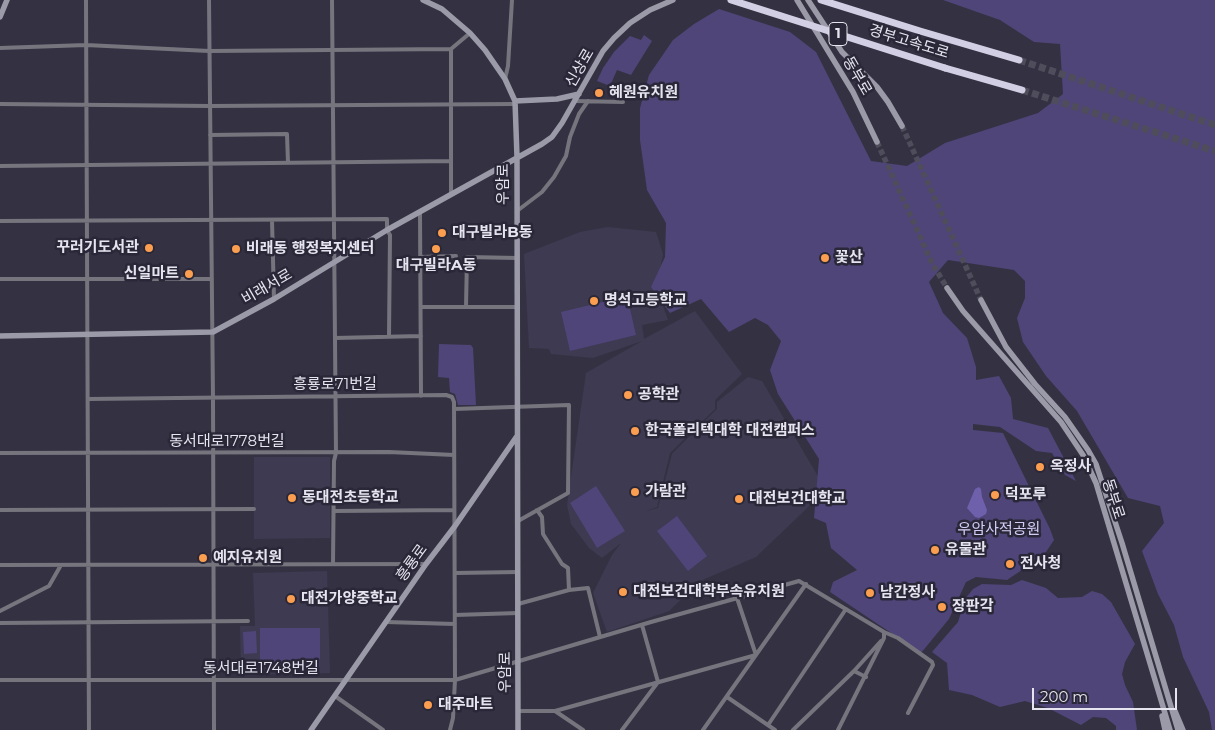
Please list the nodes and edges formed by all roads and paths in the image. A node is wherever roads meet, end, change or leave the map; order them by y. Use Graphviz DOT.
graph roads {
  1 [pos="7,0"];
  2 [pos="86,0"];
  3 [pos="209,0"];
  4 [pos="332,0"];
  5 [pos="423,0"];
  6 [pos="512,0"];
  7 [pos="673,0"];
  8 [pos="731,0"];
  9 [pos="796,0"];
  10 [pos="808,0"];
  11 [pos="822,0"];
  12 [pos="0,17"];
  13 [pos="470,33"];
  14 [pos="86,45"];
  15 [pos="0,48"];
  16 [pos="333,49"];
  17 [pos="450,49"];
  18 [pos="209,50"];
  19 [pos="1019,60"];
  20 [pos="505,80"];
  21 [pos="1022,90"];
  22 [pos="579,94"];
  23 [pos="575,101"];
  24 [pos="588,101"];
  25 [pos="623,102"];
  26 [pos="515,103"];
  27 [pos="0,104"];
  28 [pos="87,104"];
  29 [pos="451,104"];
  30 [pos="333,105"];
  31 [pos="210,106"];
  32 [pos="902,126"];
  33 [pos="210,135"];
  34 [pos="877,142"];
  35 [pos="517,157"];
  36 [pos="451,161"];
  37 [pos="333,162"];
  38 [pos="211,163"];
  39 [pos="288,163"];
  40 [pos="87,165"];
  41 [pos="0,166"];
  42 [pos="451,195"];
  43 [pos="517,211"];
  44 [pos="420,212"];
  45 [pos="333,219"];
  46 [pos="211,220"];
  47 [pos="272,220"];
  48 [pos="87,221"];
  49 [pos="0,222"];
  50 [pos="387,230"];
  51 [pos="456,256"];
  52 [pos="420,257"];
  53 [pos="517,258"];
  54 [pos="334,262"];
  55 [pos="212,278"];
  56 [pos="0,279"];
  57 [pos="88,279"];
  58 [pos="947,288"];
  59 [pos="274,299"];
  60 [pos="981,300"];
  61 [pos="421,307"];
  62 [pos="466,307"];
  63 [pos="517,307"];
  64 [pos="212,332"];
  65 [pos="88,334"];
  66 [pos="0,336"];
  67 [pos="389,336"];
  68 [pos="421,336"];
  69 [pos="335,338"];
  70 [pos="335,396"];
  71 [pos="421,396"];
  72 [pos="88,398"];
  73 [pos="213,398"];
  74 [pos="518,406"];
  75 [pos="454,409"];
  76 [pos="517,436"];
  77 [pos="88,453"];
  78 [pos="213,453"];
  79 [pos="336,453"];
  80 [pos="0,454"];
  81 [pos="454,455"];
  82 [pos="254,508"];
  83 [pos="88,509"];
  84 [pos="213,509"];
  85 [pos="0,510"];
  86 [pos="454,510"];
  87 [pos="537,510"];
  88 [pos="334,511"];
  89 [pos="518,522"];
  90 [pos="455,526"];
  91 [pos="61,564"];
  92 [pos="89,564"];
  93 [pos="213,564"];
  94 [pos="333,564"];
  95 [pos="426,564"];
  96 [pos="0,565"];
  97 [pos="518,572"];
  98 [pos="455,573"];
  99 [pos="806,584"];
  100 [pos="569,590"];
  101 [pos="737,598"];
  102 [pos="518,604"];
  103 [pos="846,609"];
  104 [pos="0,611"];
  105 [pos="518,613"];
  106 [pos="455,615"];
  107 [pos="248,621"];
  108 [pos="89,622"];
  109 [pos="213,622"];
  110 [pos="386,622"];
  111 [pos="0,623"];
  112 [pos="455,624"];
  113 [pos="642,625"];
  114 [pos="884,632"];
  115 [pos="600,637"];
  116 [pos="884,638"];
  117 [pos="756,655"];
  118 [pos="519,660"];
  119 [pos="854,671"];
  120 [pos="866,677"];
  121 [pos="1163,679"];
  122 [pos="0,680"];
  123 [pos="89,680"];
  124 [pos="214,680"];
  125 [pos="346,680"];
  126 [pos="455,680"];
  127 [pos="658,682"];
  128 [pos="1155,682"];
  129 [pos="334,696"];
  130 [pos="727,697"];
  131 [pos="555,710"];
  132 [pos="519,711"];
  133 [pos="908,713"];
  134 [pos="768,725"];
  135 [pos="89,730"];
  136 [pos="214,730"];
  137 [pos="311,730"];
  138 [pos="383,730"];
  139 [pos="450,730"];
  140 [pos="518,730"];
  141 [pos="583,730"];
  142 [pos="622,730"];
  143 [pos="703,730"];
  144 [pos="775,730"];
  145 [pos="794,730"];
  146 [pos="838,730"];
  147 [pos="1165,730"];
  148 [pos="1170,730"];
  149 [pos="1178,730"];
  150 [pos="1183,730"];
  1 -- 12 [label="main road"];
  2 -- 14 [label="street"];
  3 -- 18 [label="street"];
  4 -- 16 [label="street"];
  5 -- 13 [label="main road, 우암로"];
  6 -- 20 [label="street"];
  7 -- 22 [label="main road, 신상로"];
  8 -- 21 [label="highway, 경부고속도로 / 1, bridge"];
  9 -- 34 [label="main road, 동부로"];
  10 -- 32 [label="main road, 동부로"];
  11 -- 19 [label="highway, 경부고속도로 / 1"];
  13 -- 17 [label="street"];
  13 -- 20 [label="main road, 우암로"];
  14 -- 15 [label="street"];
  14 -- 18 [label="street"];
  14 -- 28 [label="street"];
  16 -- 17 [label="street"];
  16 -- 18 [label="street"];
  16 -- 30 [label="street"];
  17 -- 29 [label="street"];
  18 -- 31 [label="street"];
  20 -- 26 [label="main road, 우암로"];
  22 -- 23 [label="main road, 신상로"];
  22 -- 26 [label="main road"];
  23 -- 24 [label="street"];
  23 -- 35 [label="main road, 신상로"];
  24 -- 25 [label="street"];
  24 -- 43 [label="street"];
  26 -- 29 [label="street"];
  26 -- 35 [label="main road, 우암로"];
  27 -- 28 [label="street"];
  28 -- 31 [label="street"];
  28 -- 40 [label="street"];
  29 -- 30 [label="street"];
  29 -- 36 [label="street"];
  30 -- 31 [label="street"];
  30 -- 37 [label="street"];
  31 -- 33 [label="street"];
  33 -- 38 [label="street"];
  33 -- 39 [label="street"];
  35 -- 42 [label="main road, 비래서로"];
  35 -- 43 [label="main road, 우암로"];
  36 -- 37 [label="street"];
  36 -- 42 [label="street"];
  37 -- 39 [label="street"];
  37 -- 45 [label="street"];
  38 -- 39 [label="street"];
  38 -- 40 [label="street"];
  38 -- 46 [label="street"];
  40 -- 41 [label="street"];
  40 -- 48 [label="street"];
  42 -- 44 [label="main road, 비래서로"];
  43 -- 53 [label="main road, 우암로"];
  44 -- 50 [label="main road, 비래서로"];
  44 -- 52 [label="street"];
  45 -- 47 [label="street"];
  45 -- 50 [label="street"];
  45 -- 54 [label="street"];
  46 -- 47 [label="street"];
  46 -- 48 [label="street"];
  46 -- 55 [label="street"];
  47 -- 59 [label="street"];
  48 -- 49 [label="street"];
  48 -- 57 [label="street"];
  50 -- 54 [label="main road, 비래서로"];
  50 -- 67 [label="street"];
  51 -- 52 [label="street"];
  52 -- 61 [label="street"];
  53 -- 62 [label="street"];
  53 -- 63 [label="main road, 우암로"];
  54 -- 59 [label="main road, 비래서로"];
  54 -- 69 [label="street"];
  55 -- 57 [label="street"];
  55 -- 64 [label="street"];
  56 -- 57 [label="street"];
  57 -- 65 [label="street"];
  58 -- 128 [label="main road, 동부로"];
  59 -- 64 [label="main road, 비래서로"];
  60 -- 121 [label="main road, 동부로"];
  61 -- 62 [label="street"];
  61 -- 68 [label="street"];
  62 -- 63 [label="street"];
  63 -- 74 [label="main road, 우암로"];
  64 -- 65 [label="main road, 비래서로"];
  64 -- 73 [label="street"];
  65 -- 66 [label="main road, 비래서로"];
  65 -- 72 [label="street"];
  67 -- 68 [label="street"];
  67 -- 69 [label="street"];
  68 -- 71 [label="street"];
  69 -- 70 [label="street"];
  70 -- 71 [label="street, 흥룡로71번길"];
  70 -- 73 [label="street, 흥룡로71번길"];
  70 -- 79 [label="street"];
  71 -- 75 [label="street, 흥룡로71번길"];
  72 -- 73 [label="street, 흥룡로71번길"];
  72 -- 77 [label="street"];
  73 -- 78 [label="street"];
  74 -- 75 [label="street"];
  74 -- 76 [label="main road, 우암로"];
  74 -- 87 [label="street"];
  75 -- 81 [label="street"];
  76 -- 89 [label="main road, 우암로"];
  76 -- 90 [label="main road, 흥룡로"];
  77 -- 78 [label="street, 동서대로1778번길"];
  77 -- 80 [label="street, 동서대로1778번길"];
  77 -- 83 [label="street"];
  78 -- 79 [label="street, 동서대로1778번길"];
  78 -- 84 [label="street"];
  79 -- 81 [label="street, 동서대로1778번길"];
  79 -- 88 [label="street"];
  81 -- 86 [label="street"];
  82 -- 84 [label="street"];
  83 -- 84 [label="street"];
  83 -- 85 [label="street"];
  83 -- 92 [label="street"];
  84 -- 93 [label="street"];
  86 -- 88 [label="street"];
  86 -- 90 [label="street"];
  87 -- 89 [label="street"];
  87 -- 100 [label="street"];
  88 -- 94 [label="street"];
  89 -- 97 [label="main road, 우암로"];
  90 -- 95 [label="main road, 흥룡로"];
  90 -- 98 [label="street"];
  91 -- 92 [label="street"];
  91 -- 96 [label="street"];
  91 -- 104 [label="street"];
  92 -- 93 [label="street"];
  92 -- 108 [label="street"];
  93 -- 94 [label="street"];
  93 -- 109 [label="street"];
  94 -- 95 [label="street"];
  95 -- 110 [label="main road, 흥룡로"];
  97 -- 98 [label="street"];
  97 -- 102 [label="main road, 우암로"];
  98 -- 106 [label="street"];
  99 -- 101 [label="street, 동서대로1748번길"];
  99 -- 103 [label="street"];
  99 -- 117 [label="street"];
  100 -- 102 [label="street"];
  100 -- 115 [label="street"];
  101 -- 113 [label="street, 동서대로1748번길"];
  101 -- 117 [label="street"];
  102 -- 105 [label="main road, 우암로"];
  103 -- 114 [label="street"];
  103 -- 134 [label="street"];
  105 -- 106 [label="street"];
  105 -- 118 [label="main road, 우암로"];
  106 -- 112 [label="street"];
  107 -- 109 [label="street"];
  108 -- 109 [label="street"];
  108 -- 111 [label="street"];
  108 -- 123 [label="street"];
  109 -- 124 [label="street"];
  110 -- 112 [label="street"];
  110 -- 125 [label="main road, 흥룡로"];
  112 -- 126 [label="street"];
  113 -- 115 [label="street, 동서대로1748번길"];
  113 -- 127 [label="street"];
  114 -- 116 [label="street"];
  114 -- 133 [label="street"];
  115 -- 118 [label="street, 동서대로1748번길"];
  116 -- 119 [label="street"];
  116 -- 120 [label="street"];
  117 -- 127 [label="street"];
  117 -- 130 [label="street"];
  118 -- 126 [label="street, 동서대로1748번길"];
  118 -- 132 [label="main road, 우암로"];
  119 -- 120 [label="street"];
  119 -- 145 [label="street"];
  120 -- 146 [label="street"];
  121 -- 149 [label="main road, 동부로"];
  121 -- 150 [label="main road"];
  122 -- 123 [label="street, 동서대로1748번길"];
  123 -- 124 [label="street, 동서대로1748번길"];
  123 -- 135 [label="street"];
  124 -- 125 [label="street, 동서대로1748번길"];
  124 -- 136 [label="street"];
  125 -- 126 [label="street, 동서대로1748번길"];
  125 -- 129 [label="main road, 흥룡로"];
  126 -- 139 [label="street"];
  127 -- 131 [label="street"];
  127 -- 142 [label="street"];
  128 -- 147 [label="main road"];
  128 -- 148 [label="main road, 동부로"];
  129 -- 137 [label="main road, 흥룡로"];
  129 -- 138 [label="street"];
  130 -- 134 [label="street"];
  130 -- 143 [label="street"];
  131 -- 132 [label="street"];
  131 -- 141 [label="street"];
  132 -- 140 [label="main road, 우암로"];
  134 -- 144 [label="street"];
}
